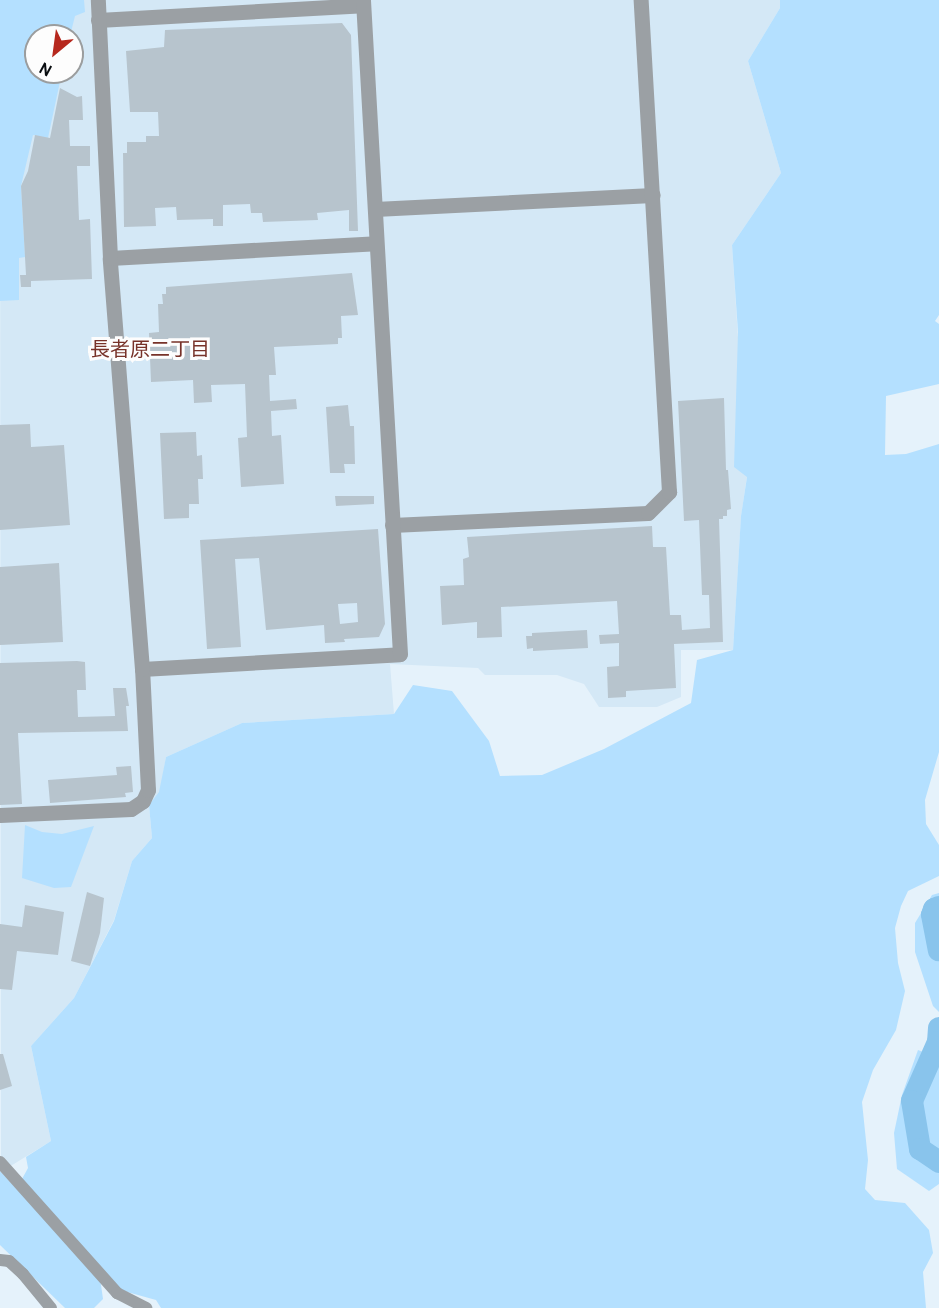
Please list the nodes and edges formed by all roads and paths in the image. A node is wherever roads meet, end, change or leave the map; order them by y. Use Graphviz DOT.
graph roads {
  1 [pos="98,0"];
  2 [pos="641,0"];
  3 [pos="363,3"];
  4 [pos="98,20"];
  5 [pos="653,195"];
  6 [pos="375,209"];
  7 [pos="376,243"];
  8 [pos="110,258"];
  9 [pos="392,525"];
  10 [pos="142,669"];
  11 [pos="0,815"];
  12 [pos="0,1162"];
  13 [pos="0,1260"];
  14 [pos="51,1308"];
  15 [pos="146,1308"];
  1 -- 4 [label="street"];
  2 -- 5 [label="street"];
  3 -- 4 [label="street"];
  3 -- 6 [label="street"];
  4 -- 8 [label="street"];
  5 -- 6 [label="street"];
  5 -- 9 [label="street"];
  6 -- 7 [label="street"];
  7 -- 8 [label="street"];
  7 -- 9 [label="street"];
  8 -- 10 [label="street"];
  9 -- 10 [label="street"];
  10 -- 11 [label="street"];
  12 -- 15 [label="street"];
  13 -- 14 [label="street"];
}
